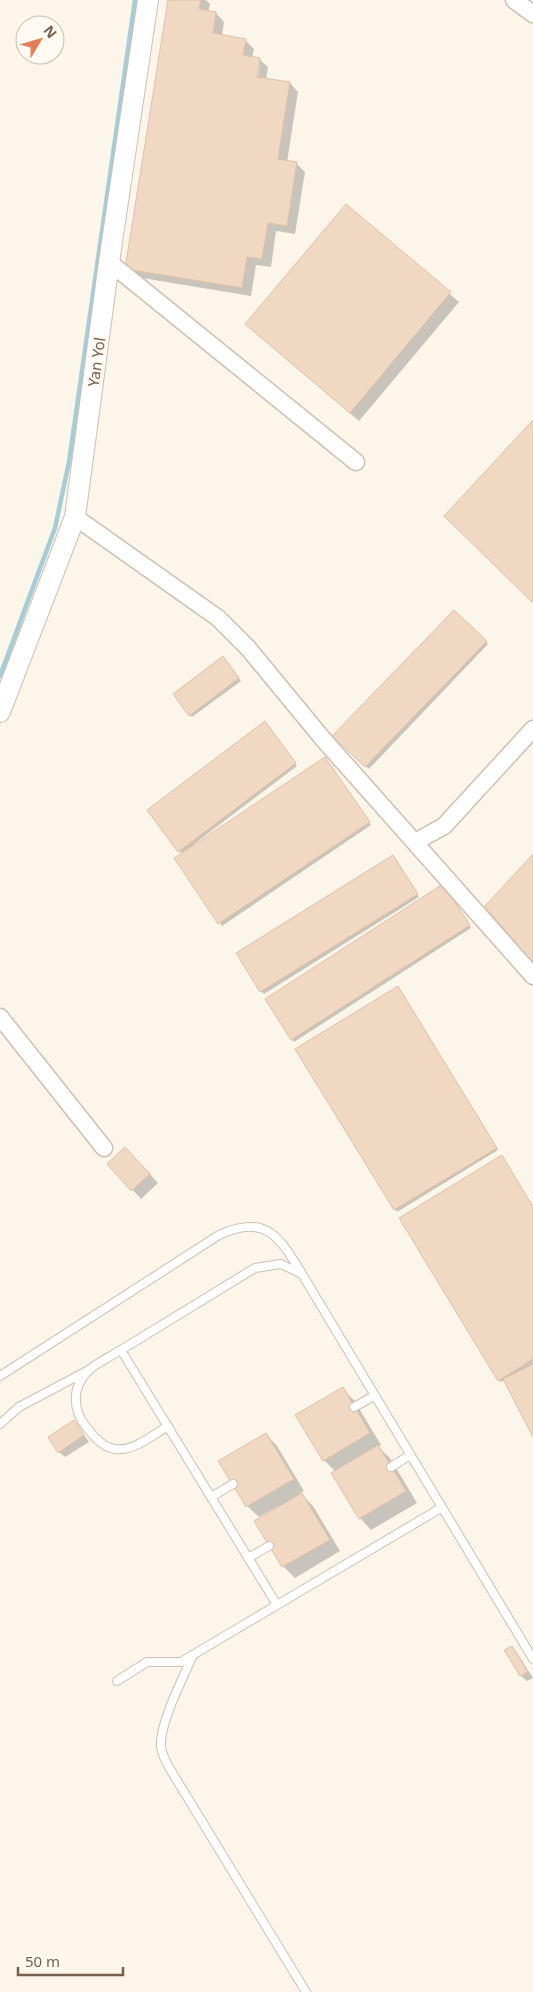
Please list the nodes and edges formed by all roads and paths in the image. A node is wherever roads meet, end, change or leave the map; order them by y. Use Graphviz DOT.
graph roads {
  1 [pos="148,0"];
  2 [pos="514,0"];
  3 [pos="533,14"];
  4 [pos="109,262"];
  5 [pos="356,462"];
  6 [pos="75,517"];
  7 [pos="0,712"];
  8 [pos="533,729"];
  9 [pos="415,842"];
  10 [pos="533,976"];
  11 [pos="0,1017"];
  12 [pos="104,1148"];
  13 [pos="302,1274"];
  14 [pos="122,1350"];
  15 [pos="89,1370"];
  16 [pos="0,1376"];
  17 [pos="374,1396"];
  18 [pos="354,1407"];
  19 [pos="0,1424"];
  20 [pos="168,1426"];
  21 [pos="410,1455"];
  22 [pos="391,1466"];
  23 [pos="233,1484"];
  24 [pos="211,1498"];
  25 [pos="441,1508"];
  26 [pos="269,1546"];
  27 [pos="248,1558"];
  28 [pos="276,1605"];
  29 [pos="193,1655"];
  30 [pos="533,1659"];
  31 [pos="117,1681"];
  32 [pos="306,1992"];
  1 -- 4 [label="street, Yan Yol"];
  2 -- 3 [label="street"];
  4 -- 5 [label="street"];
  4 -- 6 [label="street, Yan Yol"];
  6 -- 7 [label="street, Yan Yol"];
  6 -- 9 [label="street"];
  8 -- 9 [label="street"];
  9 -- 10 [label="street"];
  11 -- 12 [label="street"];
  13 -- 14 [label="lane"];
  13 -- 16 [label="lane"];
  13 -- 17 [label="lane"];
  14 -- 15 [label="lane"];
  14 -- 20 [label="lane"];
  15 -- 19 [label="lane"];
  15 -- 20 [label="lane"];
  17 -- 18 [label="lane"];
  17 -- 21 [label="lane"];
  20 -- 24 [label="lane"];
  21 -- 22 [label="lane"];
  21 -- 25 [label="lane"];
  23 -- 24 [label="lane"];
  24 -- 27 [label="lane"];
  25 -- 28 [label="lane"];
  25 -- 30 [label="lane"];
  26 -- 27 [label="lane"];
  27 -- 28 [label="lane"];
  28 -- 29 [label="lane"];
  29 -- 31 [label="lane"];
  29 -- 32 [label="lane"];
}
